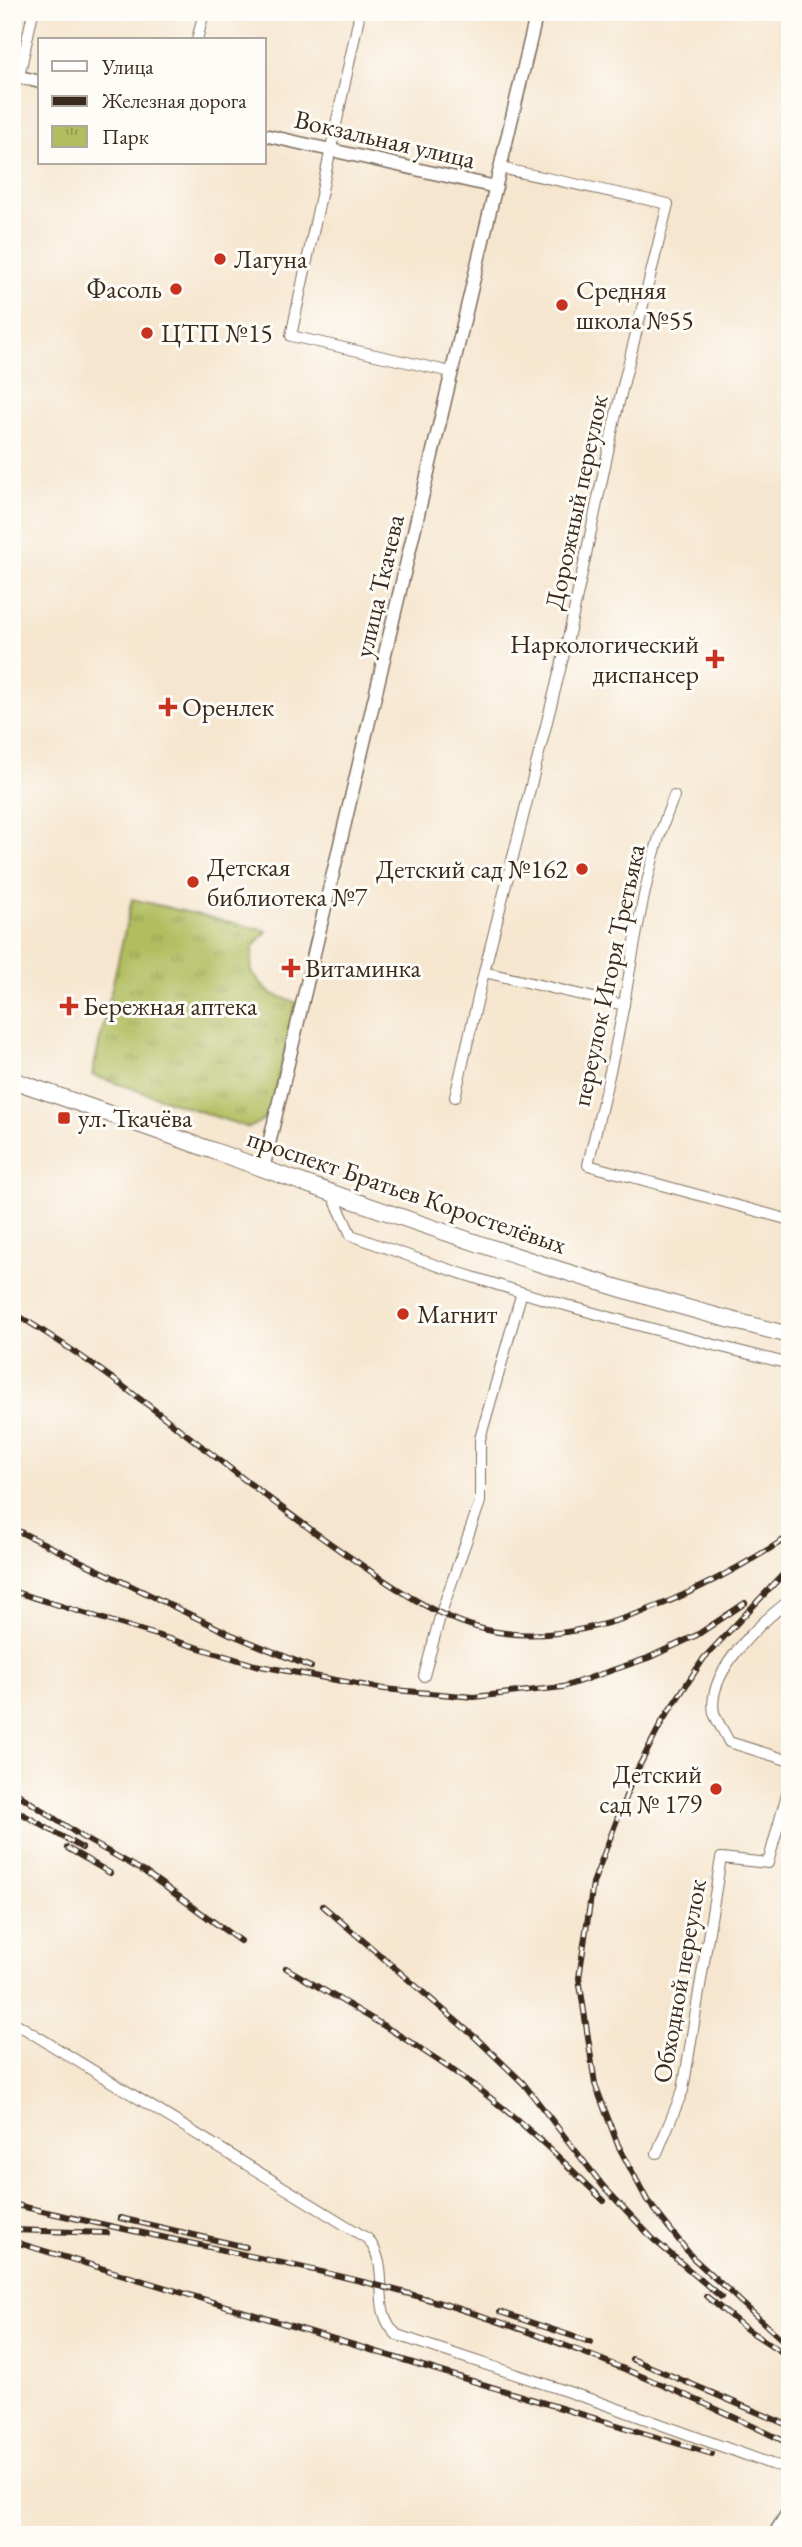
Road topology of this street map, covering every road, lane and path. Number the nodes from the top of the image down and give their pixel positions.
1 (33, 12) edge
2 (204, 12) edge
3 (359, 12) edge
4 (537, 12) edge
5 (198, 38) edge
6 (16, 76) edge
7 (38, 82) edge
8 (266, 135) edge
9 (331, 150) junction
10 (500, 168) junction
11 (496, 187) junction
12 (451, 372) junction
13 (674, 796) dead end
14 (484, 972) junction
15 (624, 1004) junction
16 (12, 1080) edge
17 (455, 1097) dead end
18 (263, 1169) junction
19 (332, 1194) junction
20 (790, 1220) edge
21 (521, 1295) junction
22 (790, 1335) edge
23 (790, 1364) edge
24 (790, 1600) edge
25 (424, 1676) dead end
26 (790, 1761) edge
27 (790, 1783) edge
28 (12, 2021) edge
29 (657, 2154) dead end
30 (790, 2468) edge
31 (790, 2511) edge
32 (778, 2530) edge

1 - 6 street
2 - 5 street
3 - 9 street
4 - 10 street, улица Ткачева
6 - 7 street
8 - 9 street, Вокзальная улица
9 - 11 street, Вокзальная улица
9 - 12 street
10 - 11 street, улица Ткачева
10 - 14 street, Дорожный переулок
11 - 12 street, улица Ткачева
12 - 18 street, улица Ткачева
13 - 15 street, переулок Игоря Третьяка
14 - 15 street
14 - 17 street, Дорожный переулок
15 - 20 street, переулок Игоря Третьяка
16 - 18 main road, проспект Братьев Коростелёвых
18 - 19 main road, проспект Братьев Коростелёвых
19 - 21 street
19 - 22 main road, проспект Братьев Коростелёвых
21 - 23 street
21 - 25 street
24 - 26 street
27 - 29 street, Обходной переулок
28 - 30 street
31 - 32 main road

